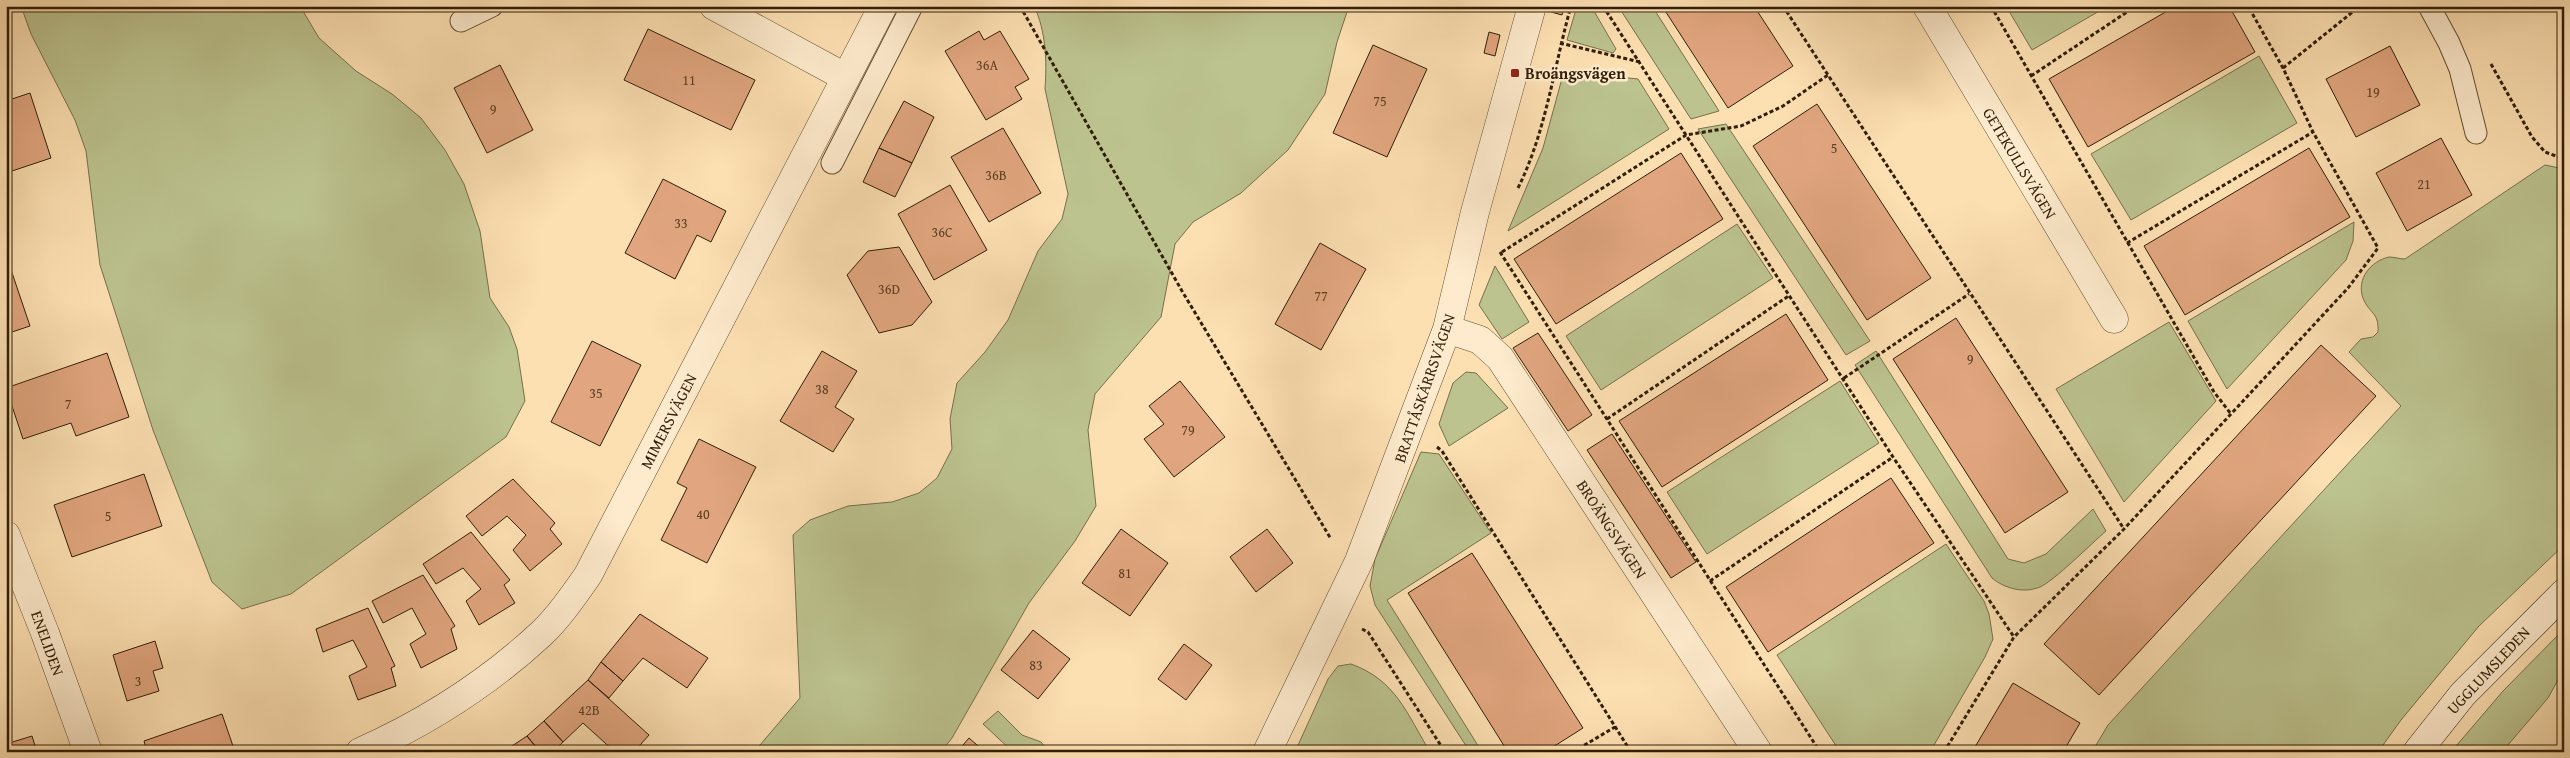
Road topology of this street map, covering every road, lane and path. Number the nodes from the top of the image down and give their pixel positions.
1 (492, 6) edge
2 (714, 6) edge
3 (883, 6) edge
4 (912, 6) edge
5 (1020, 6) edge
6 (1532, 6) edge
7 (1603, 6) edge
8 (1783, 6) edge
9 (1926, 6) edge
10 (1991, 6) edge
11 (2136, 6) edge
12 (2248, 6) edge
13 (2360, 6) edge
14 (2429, 6) edge
15 (461, 21) dead end
16 (1560, 43) dead end
17 (2488, 57) dead end
18 (1640, 62) junction
19 (2283, 68) junction
20 (1828, 75) junction
21 (2031, 76) junction
22 (845, 77) junction
23 (2313, 132) junction
24 (2476, 133) dead end
25 (1686, 135) junction
26 (2564, 159) edge
27 (832, 162) dead end
28 (2127, 243) junction
29 (1497, 251) dead end
30 (1502, 252) junction
31 (1969, 294) junction
32 (1790, 295) junction
33 (2114, 319) dead end
34 (1447, 329) junction
35 (1844, 378) junction
36 (2231, 414) junction
37 (1607, 419) junction
38 (1434, 445) dead end
39 (1893, 457) junction
40 (2124, 529) junction
41 (6, 535) edge
42 (1336, 546) dead end
43 (1710, 581) junction
44 (2564, 593) edge
45 (1334, 617) junction
46 (2014, 637) junction
47 (1615, 726) junction
48 (88, 752) edge
49 (360, 752) edge
50 (1267, 752) edge
51 (1445, 752) edge
52 (1573, 752) edge
53 (1631, 752) edge
54 (1758, 752) edge
55 (1820, 752) edge
56 (1944, 752) edge
57 (2417, 752) edge

1 - 15 lane
2 - 22 street
3 - 22 street, MIMERSVÄGEN
4 - 27 lane
5 - 42 path
6 - 34 street, BRATTÅSKÄRRSVÄGEN
7 - 18 path
8 - 20 path
9 - 33 street, GETEKULLSVÄGEN
10 - 21 path
11 - 21 path
12 - 19 path
13 - 19 path
14 - 24 lane
16 - 18 path
17 - 26 path
18 - 25 path
19 - 23 path
20 - 25 path
20 - 31 path
21 - 28 path
22 - 49 street, MIMERSVÄGEN
23 - 28 path
23 - 36 path
25 - 30 path
25 - 32 path
28 - 36 path
29 - 30 path
30 - 37 path
31 - 35 path
31 - 40 path
32 - 35 path
32 - 37 path
34 - 45 street, BRATTÅSKÄRRSVÄGEN
34 - 54 street, BROÄNGSVÄGEN
35 - 39 path
36 - 40 path
37 - 43 path
38 - 47 path
39 - 43 path
39 - 46 path
40 - 46 path
41 - 48 street, ENELIDEN
43 - 55 path
44 - 57 street, UGGLUMSLEDEN
45 - 50 street, BRATTÅSKÄRRSVÄGEN
45 - 51 path
46 - 56 path
47 - 52 path
47 - 53 path

